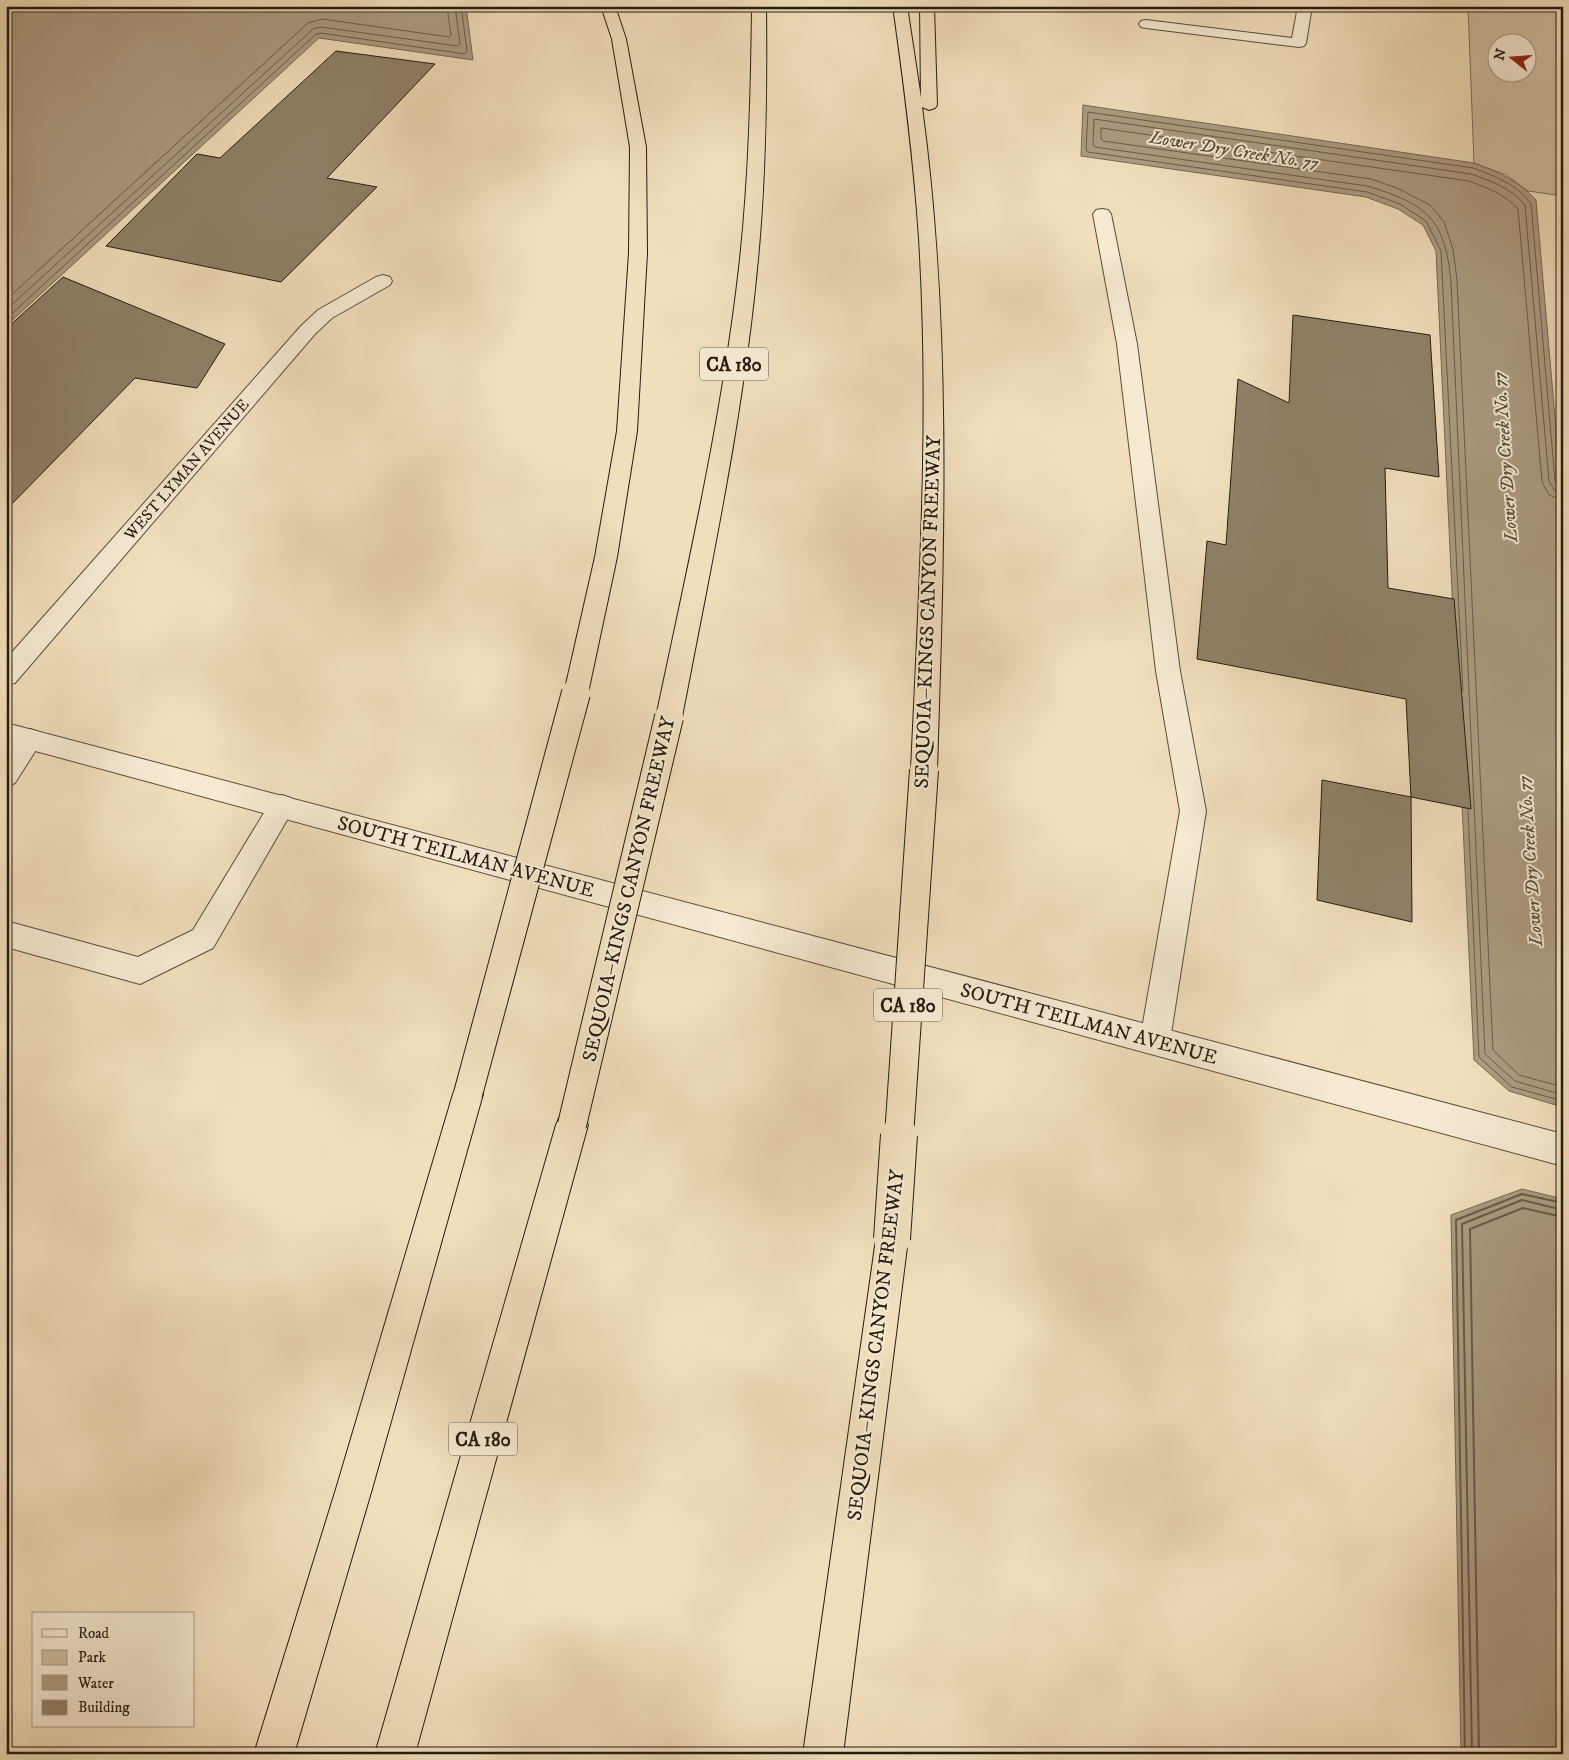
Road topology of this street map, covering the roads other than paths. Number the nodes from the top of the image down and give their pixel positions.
1 (608, 6) edge
2 (759, 6) edge
3 (900, 6) edge
4 (927, 6) edge
5 (1304, 6) edge
6 (1146, 24) dead end
7 (612, 88) dead end
8 (615, 105) dead end
9 (623, 160) dead end
10 (1102, 214) dead end
11 (638, 253) junction
12 (930, 274) junction
13 (383, 281) dead end
14 (6, 676) edge
15 (18, 736) edge
16 (6, 776) edge
17 (282, 806) junction
18 (6, 934) edge
19 (1155, 1040) junction
20 (1563, 1150) edge
21 (274, 1754) edge
22 (395, 1754) edge
23 (823, 1754) edge

1 - 11 highway
2 - 22 highway, SEQUOIA–KINGS CANYON FREEWAY / CA 180, bridge
3 - 12 highway, SEQUOIA–KINGS CANYON FREEWAY / CA 180
4 - 12 highway
5 - 6 street
7 - 8 highway
9 - 11 highway
10 - 19 street
11 - 21 highway, bridge
12 - 23 highway, SEQUOIA–KINGS CANYON FREEWAY / CA 180, bridge
13 - 14 street, WEST LYMAN AVENUE
15 - 16 street
15 - 17 street, SOUTH TEILMAN AVENUE
17 - 18 street
17 - 19 street, SOUTH TEILMAN AVENUE
19 - 20 street, SOUTH TEILMAN AVENUE

